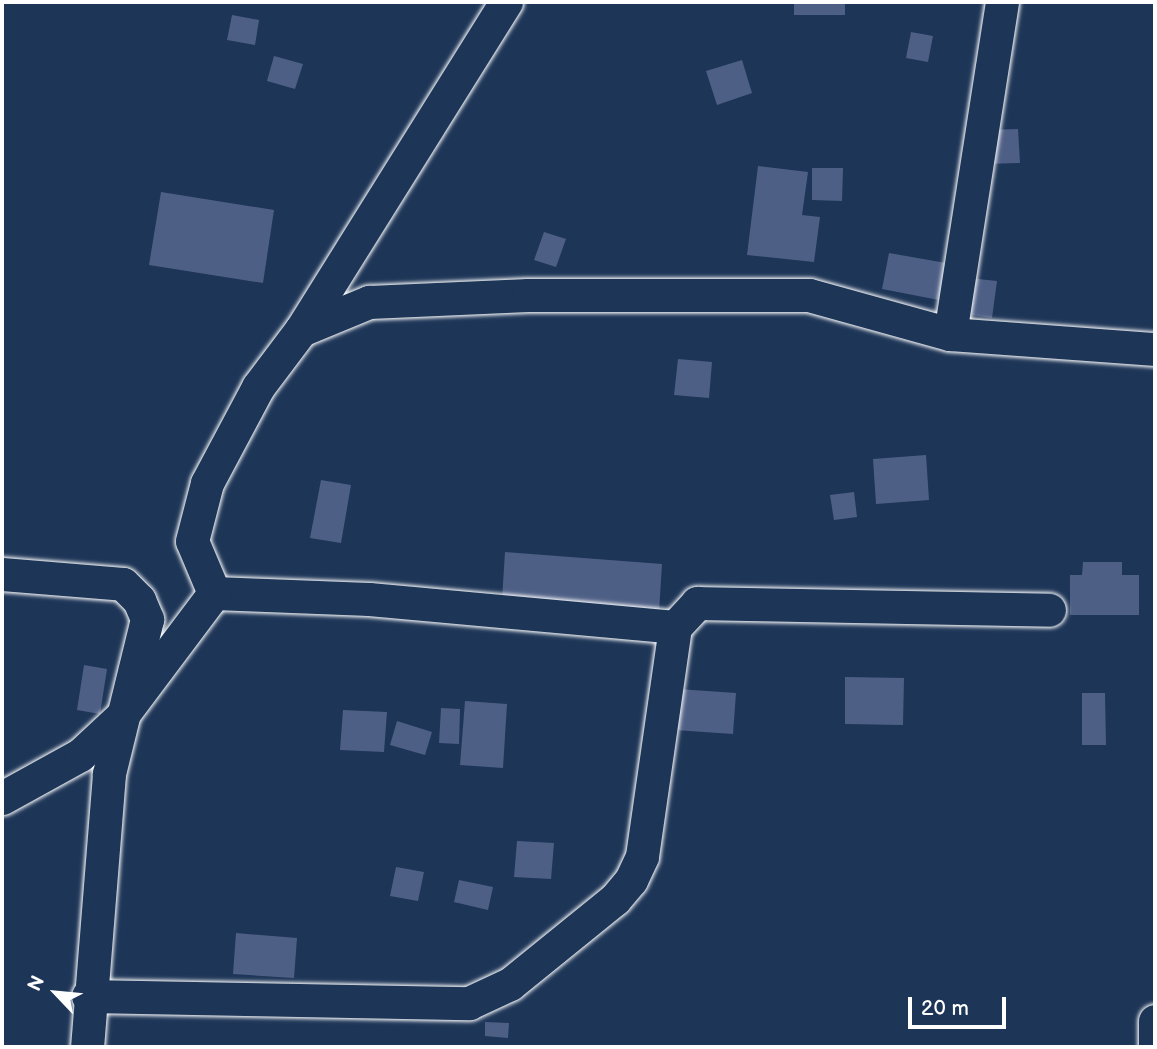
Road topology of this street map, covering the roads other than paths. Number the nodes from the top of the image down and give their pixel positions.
1 (506, 2) edge
2 (1002, 2) edge
3 (301, 330) junction
4 (950, 334) junction
5 (1155, 349) edge
6 (2, 574) edge
7 (214, 593) junction
8 (1049, 610) dead end
9 (675, 627) junction
10 (121, 717) junction
11 (2, 797) edge
12 (88, 996) junction
13 (1155, 1021) edge
14 (87, 1047) edge
15 (1155, 1047) edge

1 - 3 street
2 - 4 street
3 - 4 street
3 - 7 street
4 - 5 street
6 - 10 street
7 - 9 street
7 - 10 street
8 - 9 street
9 - 12 street
10 - 11 street
10 - 12 street
12 - 14 street
13 - 15 street

